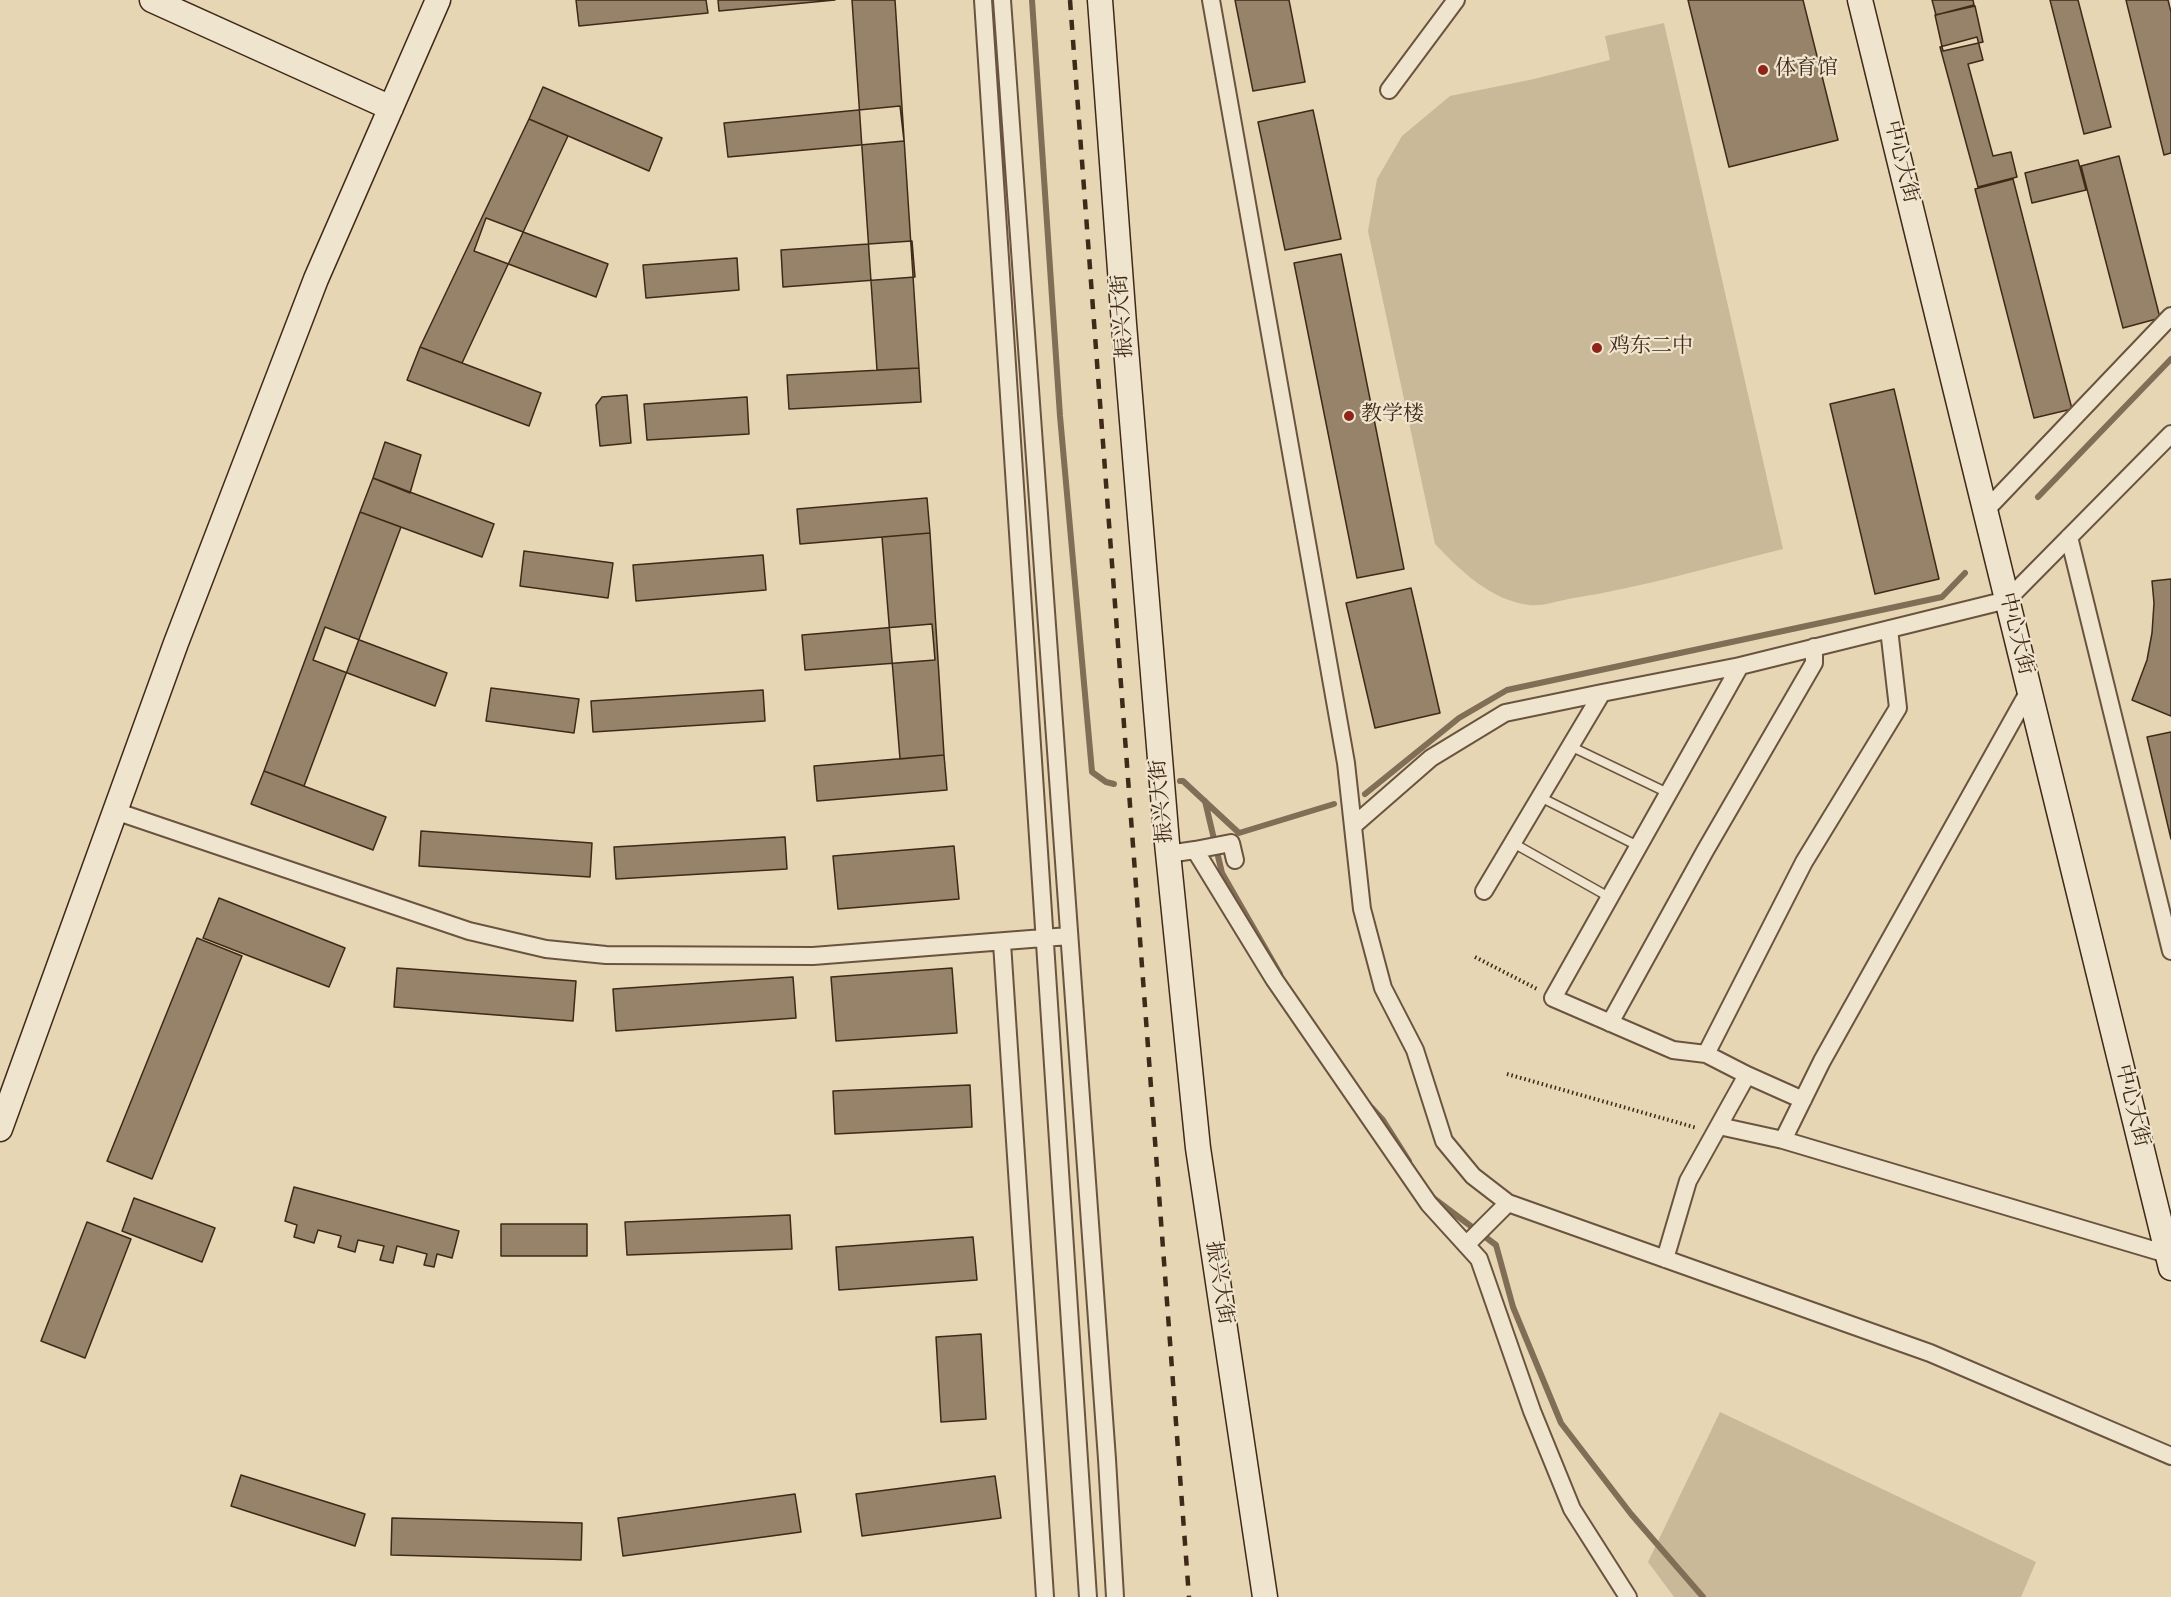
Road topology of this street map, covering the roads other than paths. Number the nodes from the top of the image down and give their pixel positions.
1 (152, 0) edge
2 (438, 0) edge
3 (983, 0) edge
4 (1002, 0) edge
5 (1100, 0) edge
6 (1211, 0) edge
7 (1456, 0) edge
8 (1860, 0) edge
9 (1389, 90) dead end
10 (391, 108) junction
11 (2171, 316) edge
12 (2171, 434) edge
13 (1985, 511) junction
14 (2068, 537) junction
15 (2007, 600) junction
16 (1889, 629) junction
17 (1814, 647) junction
18 (1740, 666) junction
19 (2029, 691) junction
20 (1602, 693) junction
21 (1570, 746) junction
22 (1668, 793) junction
23 (1540, 797) junction
24 (115, 811) junction
25 (1353, 826) junction
26 (1513, 843) junction
27 (1638, 846) junction
28 (1195, 850) junction
29 (1168, 854) junction
30 (1235, 861) dead end
31 (1484, 891) dead end
32 (1610, 897) junction
33 (1069, 936) junction
34 (1002, 943) junction
35 (2170, 946) edge
36 (1610, 1023) junction
37 (1706, 1054) junction
38 (1747, 1075) junction
39 (1803, 1100) junction
40 (0, 1129) edge
41 (1717, 1129) junction
42 (1783, 1140) junction
43 (1508, 1203) junction
44 (1466, 1245) junction
45 (1665, 1259) junction
46 (2169, 1261) edge
47 (2171, 1456) edge
48 (1045, 1597) edge
49 (1088, 1597) edge
50 (1115, 1597) edge
51 (1265, 1597) edge
52 (1628, 1597) edge

1 - 10 street
2 - 10 street
3 - 49 street
4 - 33 street
5 - 29 street, 振兴大街
6 - 25 street
7 - 9 street
8 - 13 street, 中心大街
10 - 24 street
11 - 13 street
12 - 14 street
13 - 15 street, 中心大街
14 - 15 street
14 - 35 street
15 - 16 street
15 - 19 street, 中心大街
16 - 17 street
16 - 37 street
17 - 18 street
17 - 36 street
18 - 20 street
18 - 22 street
19 - 39 street
19 - 46 street, 中心大街
20 - 21 street
20 - 25 street
21 - 22 lane
21 - 23 street
22 - 27 street
23 - 26 street
23 - 27 lane
24 - 34 street
24 - 40 street
25 - 43 street
26 - 31 street
26 - 32 lane
27 - 32 street
28 - 29 street
28 - 30 street
28 - 44 street
29 - 51 street, 振兴大街
32 - 36 street
33 - 34 street
33 - 50 street
34 - 48 street
36 - 37 street
37 - 38 street
38 - 39 street
38 - 41 street
39 - 42 street
41 - 42 street
41 - 45 street
42 - 46 street
43 - 44 street
43 - 45 street
44 - 52 street
45 - 47 street

